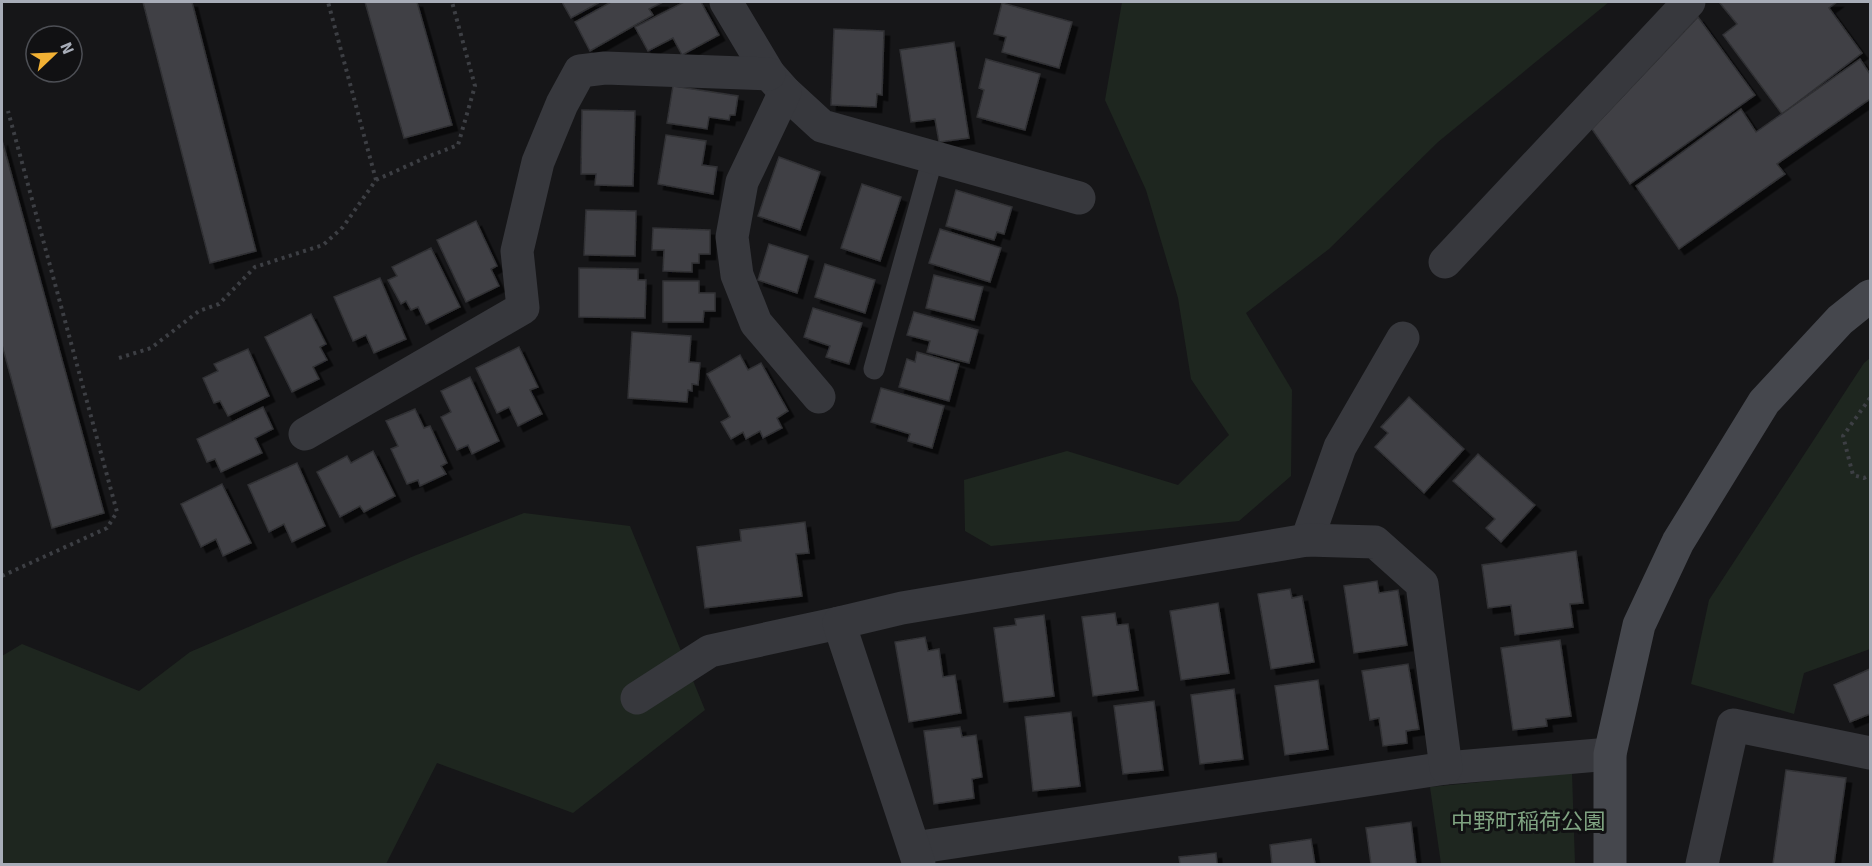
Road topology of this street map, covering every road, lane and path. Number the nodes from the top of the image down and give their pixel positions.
1 (328, 2) edge
2 (452, 2) edge
3 (726, 2) edge
4 (1689, 2) edge
5 (777, 83) junction
6 (8, 111) dead end
7 (933, 157) junction
8 (376, 180) junction
9 (1079, 198) dead end
10 (1445, 262) dead end
11 (1870, 296) edge
12 (1402, 338) dead end
13 (119, 358) dead end
14 (874, 369) dead end
15 (819, 397) dead end
16 (1870, 398) edge
17 (305, 434) dead end
18 (1870, 475) edge
19 (1307, 540) junction
20 (2, 576) edge
21 (839, 623) junction
22 (637, 698) dead end
23 (1870, 753) edge
24 (1610, 754) junction
25 (1446, 768) junction
26 (916, 856) edge
27 (1610, 864) edge
28 (1702, 864) edge

1 - 8 path
2 - 8 path
3 - 5 street
4 - 10 street
5 - 7 street
5 - 15 street
5 - 17 street
6 - 20 path
7 - 9 street
7 - 14 lane
8 - 13 path
11 - 24 street
12 - 19 street
16 - 18 path
19 - 21 street
19 - 25 street
21 - 22 street
21 - 26 street
23 - 28 street
24 - 25 street
24 - 27 street
25 - 26 street

